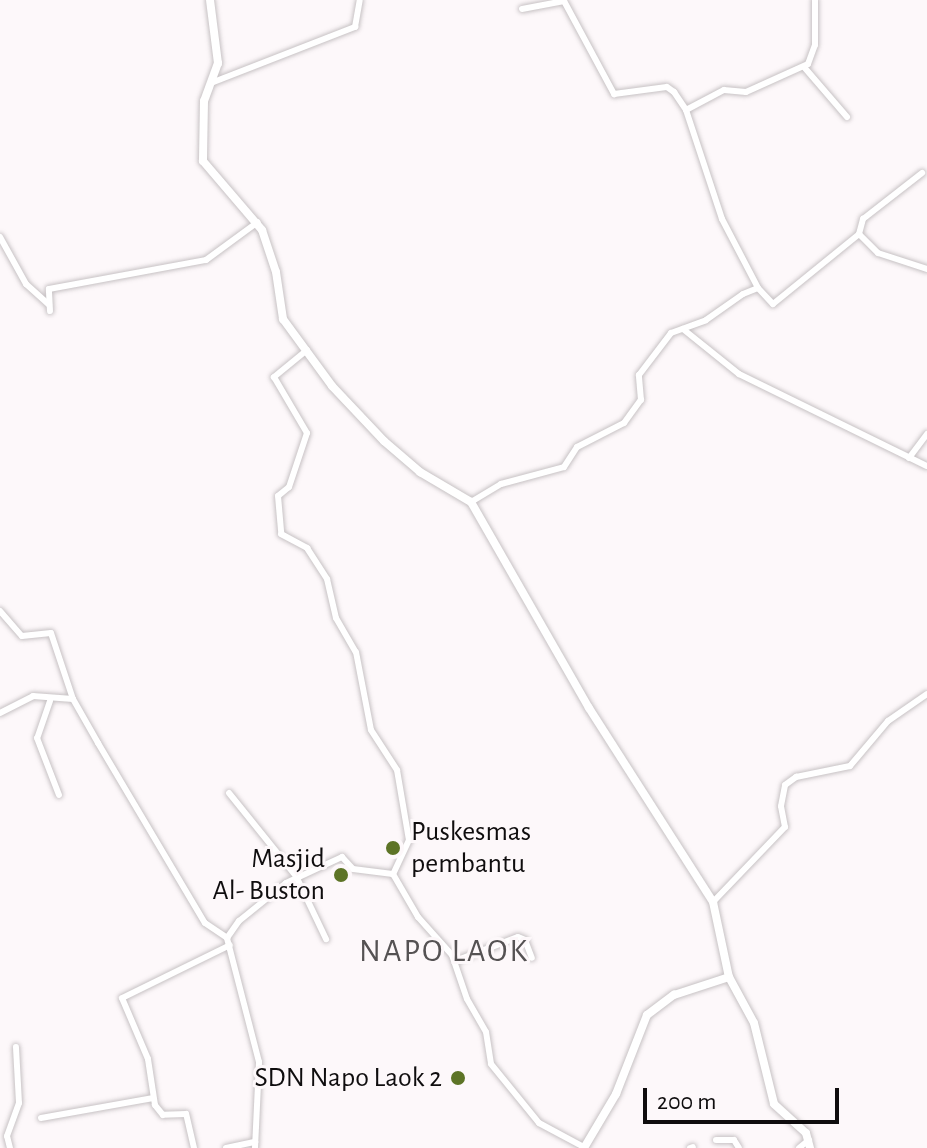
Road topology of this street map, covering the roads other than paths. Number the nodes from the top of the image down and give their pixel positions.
1 (210, 0) edge
2 (360, 0) edge
3 (815, 0) edge
4 (522, 9) dead end
5 (804, 67) junction
6 (211, 83) junction
7 (686, 110) junction
8 (847, 117) dead end
9 (922, 173) dead end
10 (258, 222) junction
11 (859, 234) junction
12 (0, 237) edge
13 (927, 269) edge
14 (758, 288) junction
15 (683, 329) junction
16 (307, 350) junction
17 (927, 434) edge
18 (909, 458) junction
19 (927, 466) edge
20 (471, 502) junction
21 (0, 611) edge
22 (927, 694) edge
23 (73, 699) junction
24 (50, 701) junction
25 (0, 713) edge
26 (229, 793) dead end
27 (59, 795) dead end
28 (393, 874) junction
29 (296, 876) junction
30 (713, 902) junction
31 (326, 939) dead end
32 (229, 942) junction
33 (532, 958) dead end
34 (455, 961) junction
35 (729, 977) junction
36 (16, 1047) dead end
37 (153, 1098) junction
38 (41, 1118) dead end
39 (716, 1140) dead end
40 (809, 1144) edge
41 (255, 1145) edge
42 (584, 1147) edge
43 (10, 1148) edge
44 (194, 1148) edge
45 (226, 1148) edge
46 (739, 1148) edge
47 (799, 1148) edge

1 - 6 street
2 - 6 street
3 - 5 street
4 - 7 street
5 - 7 street
5 - 8 street
6 - 10 street
7 - 14 street
9 - 11 street
10 - 12 street
10 - 16 street
11 - 13 street
11 - 14 street
14 - 15 street
15 - 18 street
15 - 20 street
16 - 20 street
16 - 28 street
17 - 18 street
18 - 19 street
20 - 30 street
21 - 23 street
22 - 30 street
23 - 24 street
23 - 32 street
24 - 25 street
24 - 27 street
26 - 29 street
28 - 29 street
28 - 34 street
29 - 31 street
29 - 32 street
30 - 35 street
32 - 37 street
32 - 41 street
33 - 34 street
34 - 42 street
35 - 40 street
35 - 42 street
36 - 43 street
37 - 38 street
37 - 44 street
39 - 46 street
40 - 47 street
41 - 45 street

